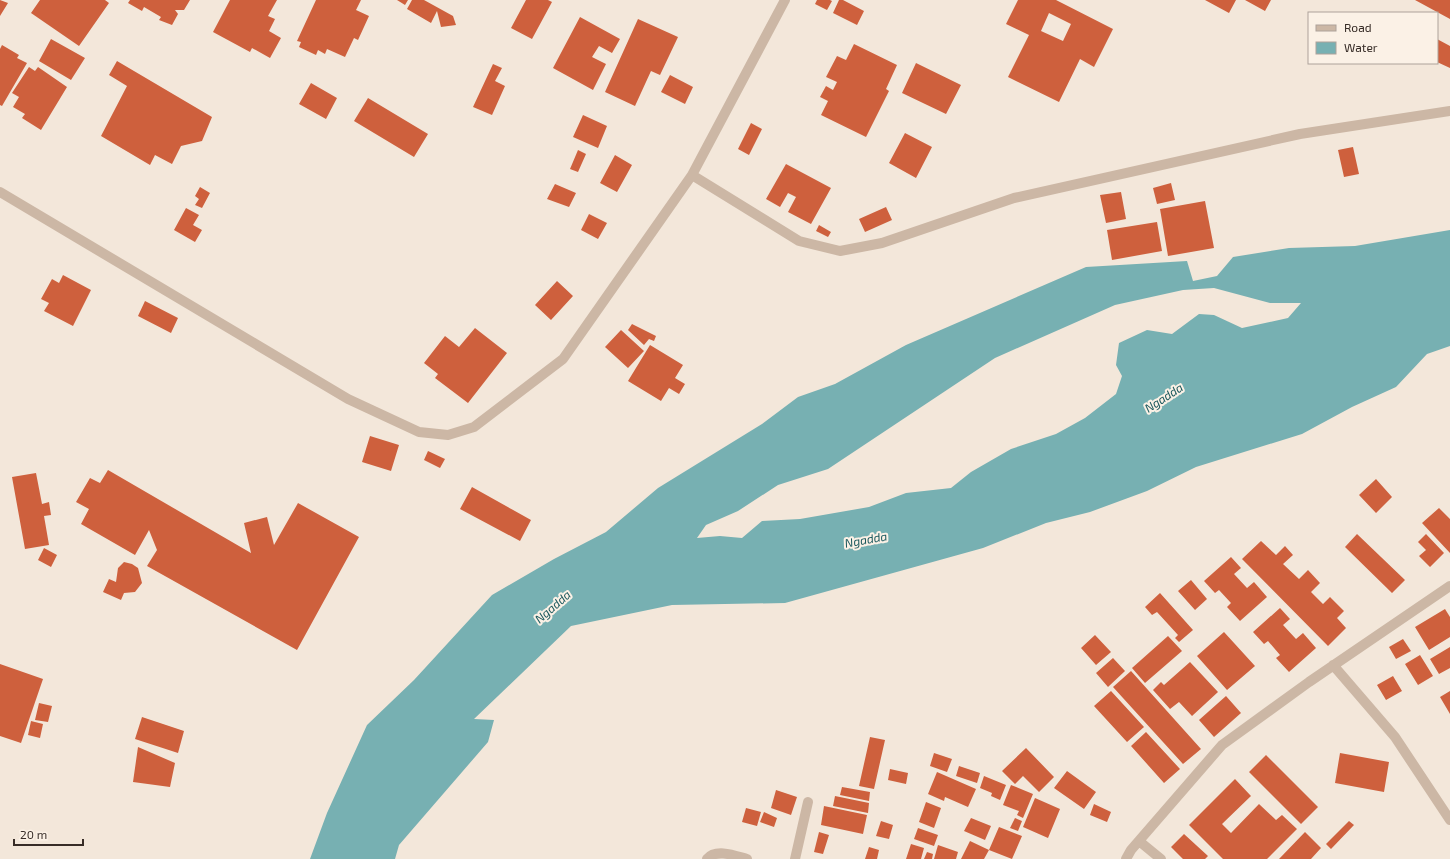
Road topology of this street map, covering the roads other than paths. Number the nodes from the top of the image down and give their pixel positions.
1 (785, 0) edge
2 (1450, 111) edge
3 (692, 175) junction
4 (0, 192) edge
5 (1450, 586) edge
6 (1333, 666) junction
7 (808, 802) dead end
8 (1450, 820) edge
9 (1139, 841) junction
10 (707, 859) edge
11 (747, 859) edge
12 (795, 859) edge
13 (1126, 859) edge
14 (1161, 859) edge

1 - 3 street
2 - 3 street
3 - 4 street
5 - 6 street
6 - 8 street
6 - 9 street
7 - 12 street
9 - 13 street
9 - 14 street
10 - 11 street

